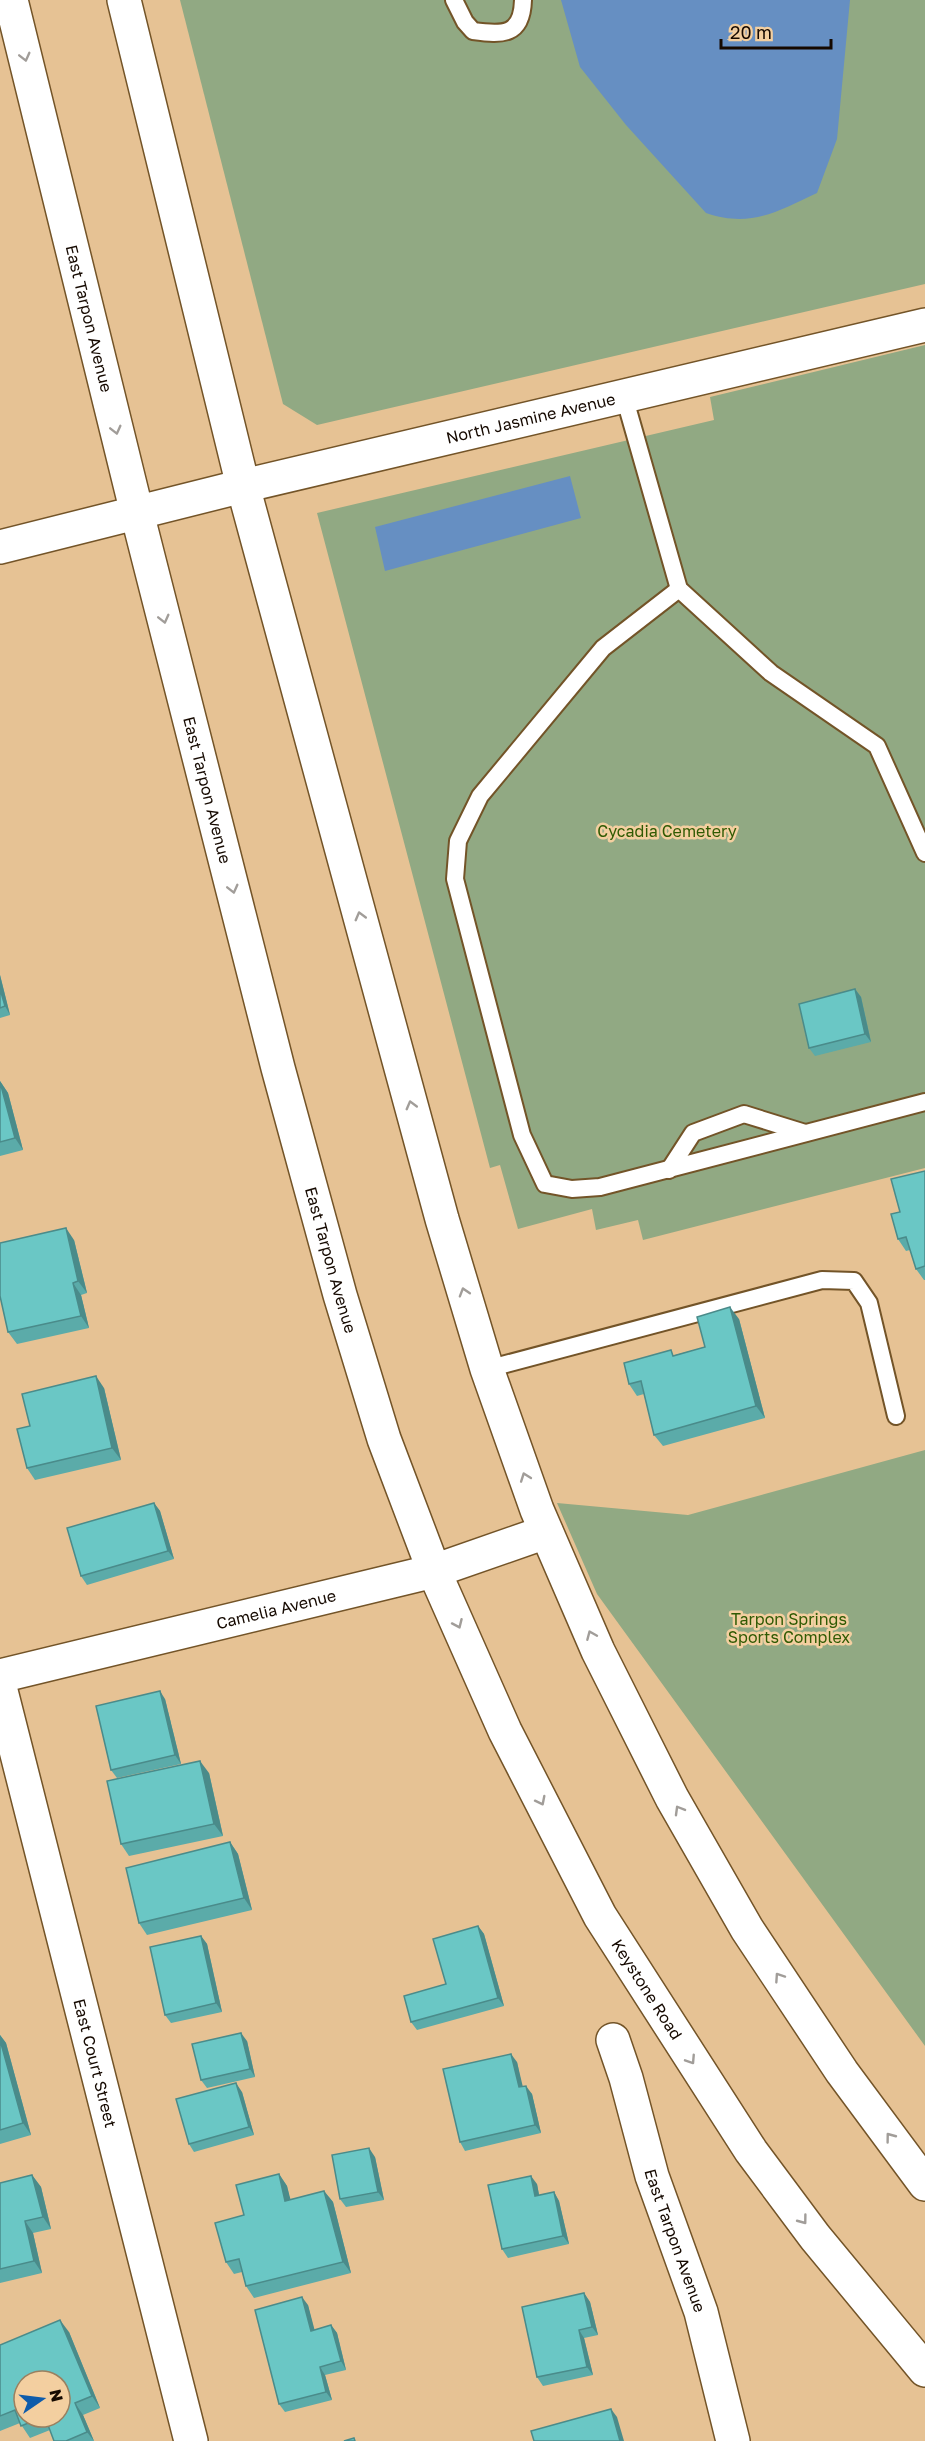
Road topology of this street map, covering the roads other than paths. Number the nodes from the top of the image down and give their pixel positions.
1 (11, 0) edge
2 (124, 0) edge
3 (454, 0) edge
4 (523, 0) edge
5 (925, 325) edge
6 (624, 396) junction
7 (243, 486) junction
8 (137, 513) junction
9 (0, 547) edge
10 (679, 589) junction
11 (925, 853) edge
12 (925, 1102) edge
13 (806, 1133) junction
14 (669, 1170) junction
15 (487, 1369) junction
16 (896, 1416) dead end
17 (546, 1532) junction
18 (434, 1571) junction
19 (0, 1676) edge
20 (0, 1687) edge
21 (613, 2040) dead end
22 (925, 2184) edge
23 (925, 2370) edge
24 (191, 2441) edge
25 (733, 2441) edge

1 -> 8 main road, East Tarpon Avenue
2 - 7 main road
3 - 4 lane
5 - 6 main road, North Jasmine Avenue
6 - 7 main road, North Jasmine Avenue
6 - 10 lane
7 - 8 main road, North Jasmine Avenue
15 -> 7 main road
8 - 9 main road, North Jasmine Avenue
8 -> 18 main road, East Tarpon Avenue
10 - 11 lane
10 - 14 lane
12 - 13 lane
13 - 14 lane
13 - 14 lane
15 - 16 lane
17 -> 15 main road
17 - 18 main road, Camelia Avenue
22 -> 17 main road
18 - 19 main road, Camelia Avenue
18 -> 23 main road, Keystone Road
20 - 24 main road, East Court Street
21 - 25 main road, East Tarpon Avenue

